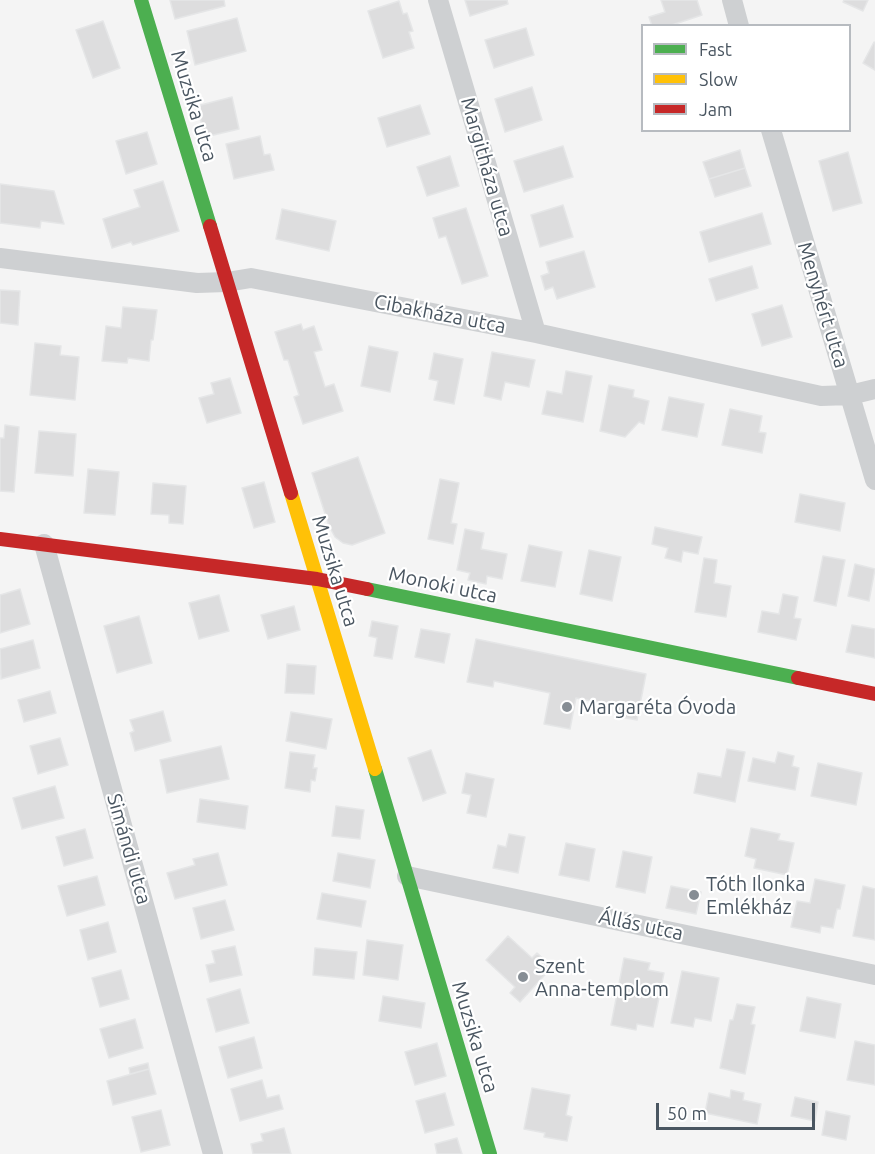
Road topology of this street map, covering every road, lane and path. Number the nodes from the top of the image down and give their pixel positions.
1 (141, 0) edge
2 (438, 0) edge
3 (732, 0) edge
4 (738, 24) edge
5 (772, 132) edge
6 (0, 258) edge
7 (227, 282) junction
8 (536, 333) junction
9 (875, 389) edge
10 (850, 395) junction
11 (875, 480) edge
12 (0, 539) edge
13 (44, 544) junction
14 (317, 579) junction
15 (875, 694) edge
16 (407, 876) junction
17 (875, 975) edge
18 (213, 1154) edge
19 (490, 1154) edge

1 - 7 street, Muzsika utca
2 - 8 street, Margitháza utca
3 - 4 street
5 - 10 street, Menyhért utca
6 - 7 street, Cibakháza utca
7 - 8 street, Cibakháza utca
7 - 14 street, Muzsika utca
8 - 10 street, Cibakháza utca
9 - 10 street, Cibakháza utca
10 - 11 street, Menyhért utca
12 - 13 street, Monoki utca
13 - 14 street, Monoki utca
13 - 18 street, Simándi utca
14 - 15 street, Monoki utca
14 - 16 street, Muzsika utca
16 - 17 street, Állás utca
16 - 19 street, Muzsika utca

